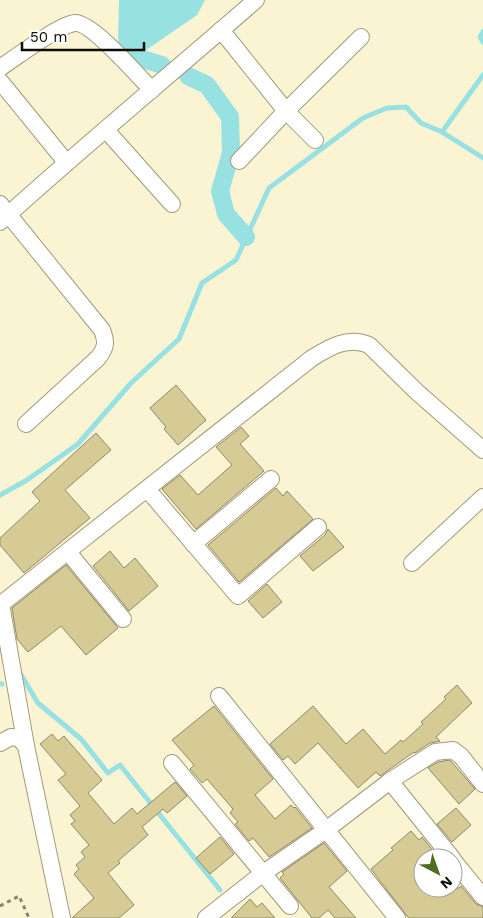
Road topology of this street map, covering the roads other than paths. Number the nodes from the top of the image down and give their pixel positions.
1 (256, 0) edge
2 (221, 30) junction
3 (361, 37) dead end
4 (0, 68) edge
5 (0, 82) edge
6 (152, 90) junction
7 (286, 111) junction
8 (106, 130) junction
9 (315, 140) dead end
10 (239, 161) dead end
11 (66, 162) junction
12 (172, 204) dead end
13 (3, 213) edge
14 (26, 424) dead end
15 (483, 450) edge
16 (272, 479) dead end
17 (147, 489) junction
18 (483, 497) edge
19 (318, 527) dead end
20 (193, 544) junction
21 (68, 552) junction
22 (412, 563) dead end
23 (0, 605) edge
24 (122, 619) dead end
25 (219, 696) dead end
26 (0, 743) edge
27 (26, 746) junction
28 (172, 763) dead end
29 (390, 781) junction
30 (483, 784) edge
31 (326, 830) junction
32 (443, 848) edge
33 (463, 872) edge
34 (262, 874) junction
35 (483, 897) edge
36 (290, 906) dead end
37 (62, 918) edge
38 (206, 918) edge
39 (397, 918) edge

1 - 2 street
2 - 6 street
2 - 7 street
3 - 7 street
4 - 6 street
5 - 11 street
6 - 8 street
7 - 9 street
7 - 10 street
8 - 11 street
8 - 12 street
11 - 13 street
13 - 14 street
15 - 17 street
16 - 20 street
17 - 20 street
17 - 21 street
18 - 22 street
19 - 20 street
21 - 23 street
21 - 24 street
23 - 27 street
25 - 31 street
26 - 27 street
27 - 37 street
28 - 34 street
29 - 30 street
29 - 31 street
29 - 32 street
31 - 34 street
31 - 39 street
33 - 35 street
34 - 36 street
34 - 38 street

